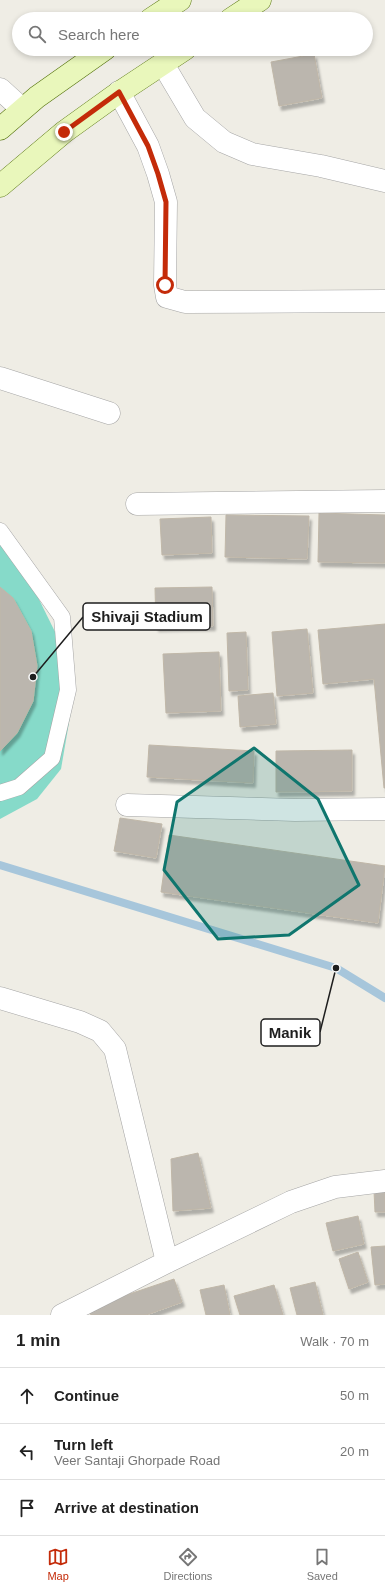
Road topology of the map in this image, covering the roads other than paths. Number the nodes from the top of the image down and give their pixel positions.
1 (180, 0) edge
2 (260, 0) edge
3 (162, 12) edge
4 (242, 12) edge
5 (95, 56) edge
6 (175, 56) edge
7 (163, 64) junction
8 (0, 89) edge
9 (119, 92) junction
10 (22, 109) junction
11 (0, 129) edge
12 (385, 181) edge
13 (0, 186) edge
14 (385, 301) edge
15 (0, 378) edge
16 (109, 413) dead end
17 (385, 501) edge
18 (137, 504) dead end
19 (0, 531) edge
20 (0, 793) edge
21 (127, 806) dead end
22 (385, 809) edge
23 (0, 998) edge
24 (385, 1181) edge
25 (167, 1262) junction
26 (62, 1315) edge

1 - 3 main road
2 - 4 main road
5 - 10 main road
6 - 7 main road
7 - 9 main road
7 - 12 street
8 - 10 street
9 - 13 main road
9 - 14 street
10 - 11 main road
15 - 16 street
17 - 18 street
19 - 20 lane
21 - 22 street
23 - 25 street
24 - 25 street
25 - 26 street

